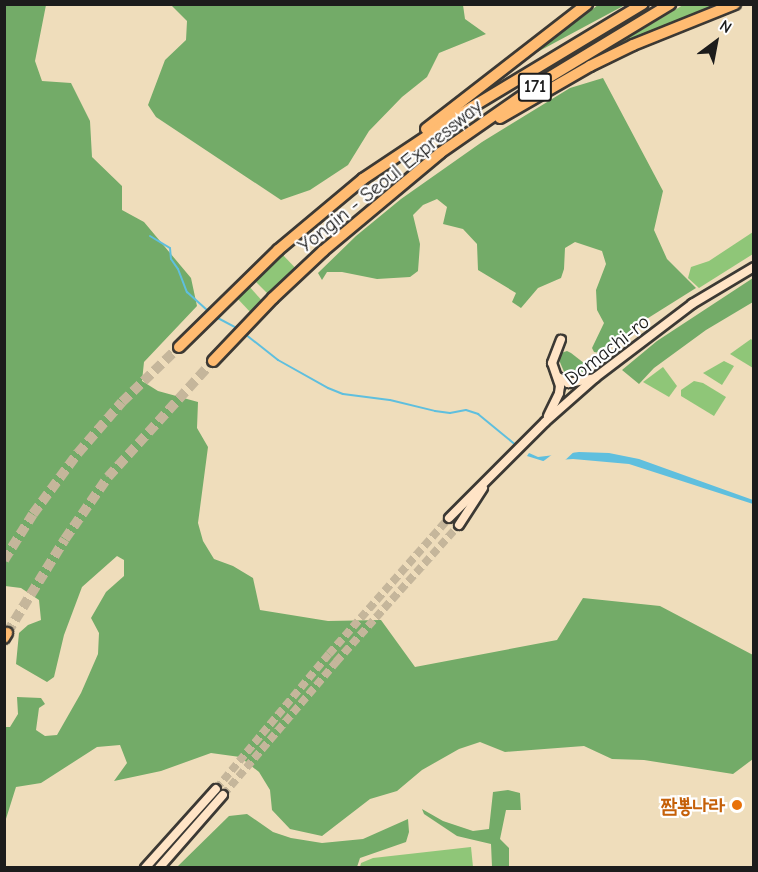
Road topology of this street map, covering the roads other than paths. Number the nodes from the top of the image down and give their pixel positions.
1 (587, 4) edge
2 (643, 4) edge
3 (670, 4) edge
4 (735, 4) edge
5 (398, 154) junction
6 (408, 180) junction
7 (753, 267) edge
8 (561, 340) dead end
9 (179, 346) tunnel mouth
10 (213, 361) tunnel mouth
11 (557, 377) junction
12 (596, 377) junction
13 (544, 422) junction
14 (492, 474) junction
15 (449, 518) tunnel mouth
16 (459, 525) tunnel mouth
17 (216, 789) tunnel mouth
18 (223, 795) tunnel mouth
19 (145, 867) edge
20 (159, 867) edge

1 - 5 highway
2 - 5 highway, Yongin - Seoul Expressway / 171
3 - 6 highway, Yongin - Seoul Expressway / 171
4 - 6 highway
5 - 9 highway, Yongin - Seoul Expressway / 171
6 - 10 highway, Yongin - Seoul Expressway / 171
7 - 12 main road, Domachi-ro
8 - 11 main road
11 - 12 main road
11 - 13 main road
12 - 13 main road, Domachi-ro
13 - 14 main road, Domachi-ro
14 - 15 main road
14 - 16 main road
17 - 19 main road
18 - 20 main road

